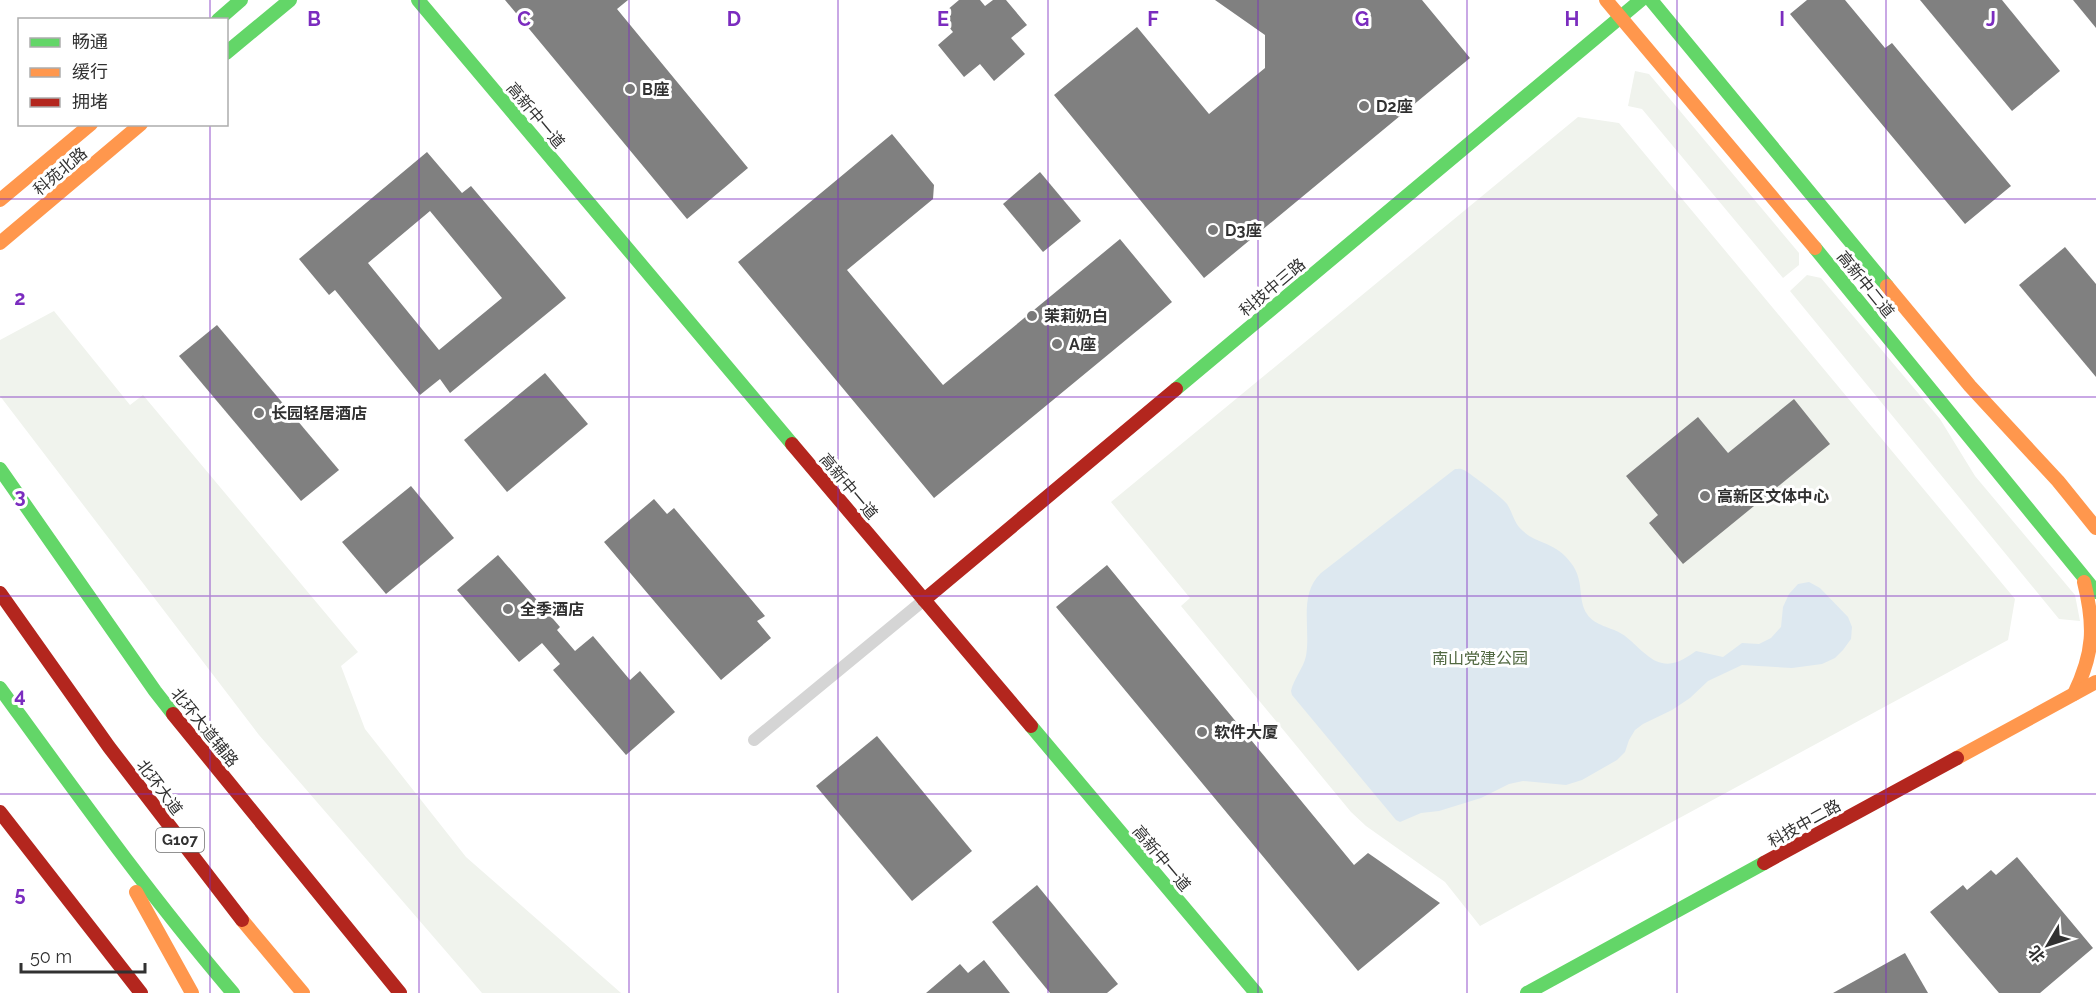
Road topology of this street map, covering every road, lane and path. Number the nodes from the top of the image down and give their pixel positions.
1 (241, 0) edge
2 (290, 0) edge
3 (418, 0) edge
4 (1606, 0) edge
5 (1641, 0) edge
6 (1651, 0) edge
7 (1621, 16) junction
8 (220, 18) edge
9 (228, 51) edge
10 (89, 126) edge
11 (139, 126) edge
12 (0, 200) edge
13 (0, 243) edge
14 (0, 469) edge
15 (2096, 528) edge
16 (2081, 574) junction
17 (2096, 592) edge
18 (0, 593) edge
19 (924, 600) junction
20 (2096, 682) edge
21 (0, 688) edge
22 (2096, 693) edge
23 (2073, 694) junction
24 (754, 740) dead end
25 (0, 812) edge
26 (94, 817) junction
27 (141, 993) edge
28 (192, 993) edge
29 (233, 993) edge
30 (303, 993) edge
31 (400, 993) edge
32 (1256, 993) edge
33 (1527, 993) edge

1 - 8 main road
2 - 9 main road
3 - 19 main road, 高新中一道
4 - 7 main road, 高新中二道
5 - 7 main road, 科技中三路
6 - 15 main road, 高新中二道
7 - 16 main road, 高新中二道
7 - 19 main road, 科技中三路
10 - 12 main road, 科苑北路
11 - 13 main road, 科苑北路
14 - 31 main road, 北环大道辅路
16 - 17 main road, 高新中二道
16 - 23 main road
18 - 30 main road, 北环大道 / G107
19 - 24 street
19 - 32 main road, 高新中一道
20 - 23 main road, 科技中二路
21 - 26 main road
22 - 23 main road
23 - 33 main road, 科技中二路
25 - 27 main road
26 - 28 main road
26 - 29 main road

